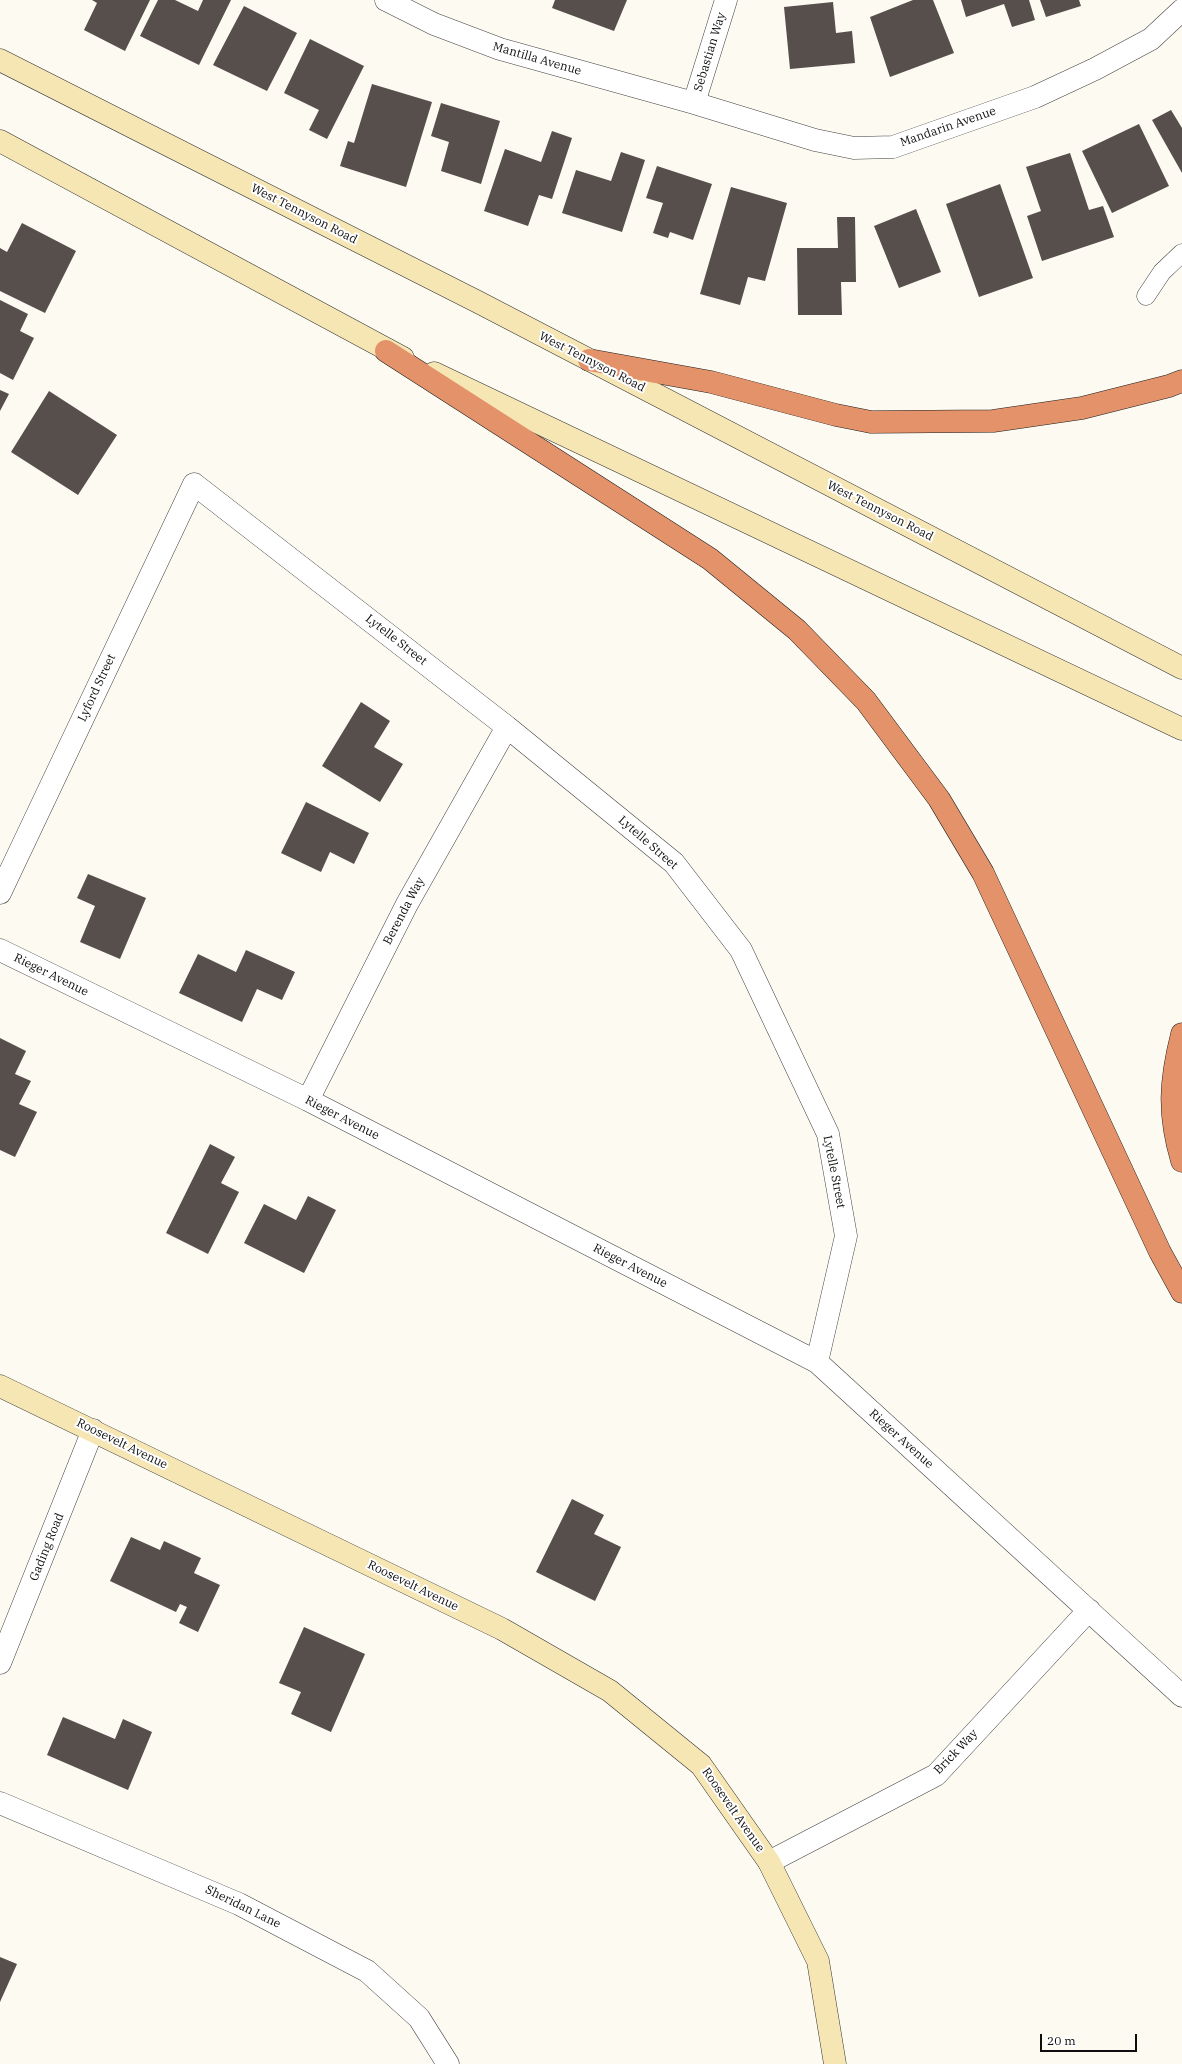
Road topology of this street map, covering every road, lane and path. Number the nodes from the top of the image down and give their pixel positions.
1 (386, 0) edge
2 (726, 0) edge
3 (1182, 10) edge
4 (0, 60) edge
5 (694, 103) junction
6 (0, 141) edge
7 (1182, 253) edge
8 (1146, 296) dead end
9 (386, 350) junction
10 (589, 360) junction
11 (1182, 381) edge
12 (194, 484) joint
13 (1182, 668) edge
14 (507, 727) junction
15 (1182, 730) edge
16 (0, 892) edge
17 (0, 950) edge
18 (1182, 1034) edge
19 (308, 1100) junction
20 (1182, 1161) edge
21 (1182, 1292) edge
22 (818, 1362) junction
23 (0, 1386) edge
24 (93, 1430) junction
25 (1090, 1610) junction
26 (0, 1663) edge
27 (1182, 1696) edge
28 (0, 1803) edge
29 (769, 1862) junction
30 (448, 2064) edge
31 (835, 2064) edge

1 - 5 street, Mantilla Avenue
2 - 5 street, Sebastian Way
3 - 5 street, Mandarin Avenue
4 - 10 main road, West Tennyson Road
6 - 9 main road
7 - 8 lane
9 - 15 main road
9 - 21 highway
10 - 11 highway
10 - 13 main road, West Tennyson Road
12 - 14 street, Lytelle Street
12 - 16 street, Lyford Street
14 - 19 street, Berenda Way
14 - 22 street, Lytelle Street
17 - 19 street, Rieger Avenue
18 - 20 highway
19 - 22 street, Rieger Avenue
22 - 25 street, Rieger Avenue
23 - 24 main road, Roosevelt Avenue
24 - 26 street, Gading Road
24 - 29 main road, Roosevelt Avenue
25 - 27 street, Rieger Avenue
25 - 29 street, Brick Way
28 - 30 street, Sheridan Lane
29 - 31 main road, Roosevelt Avenue

